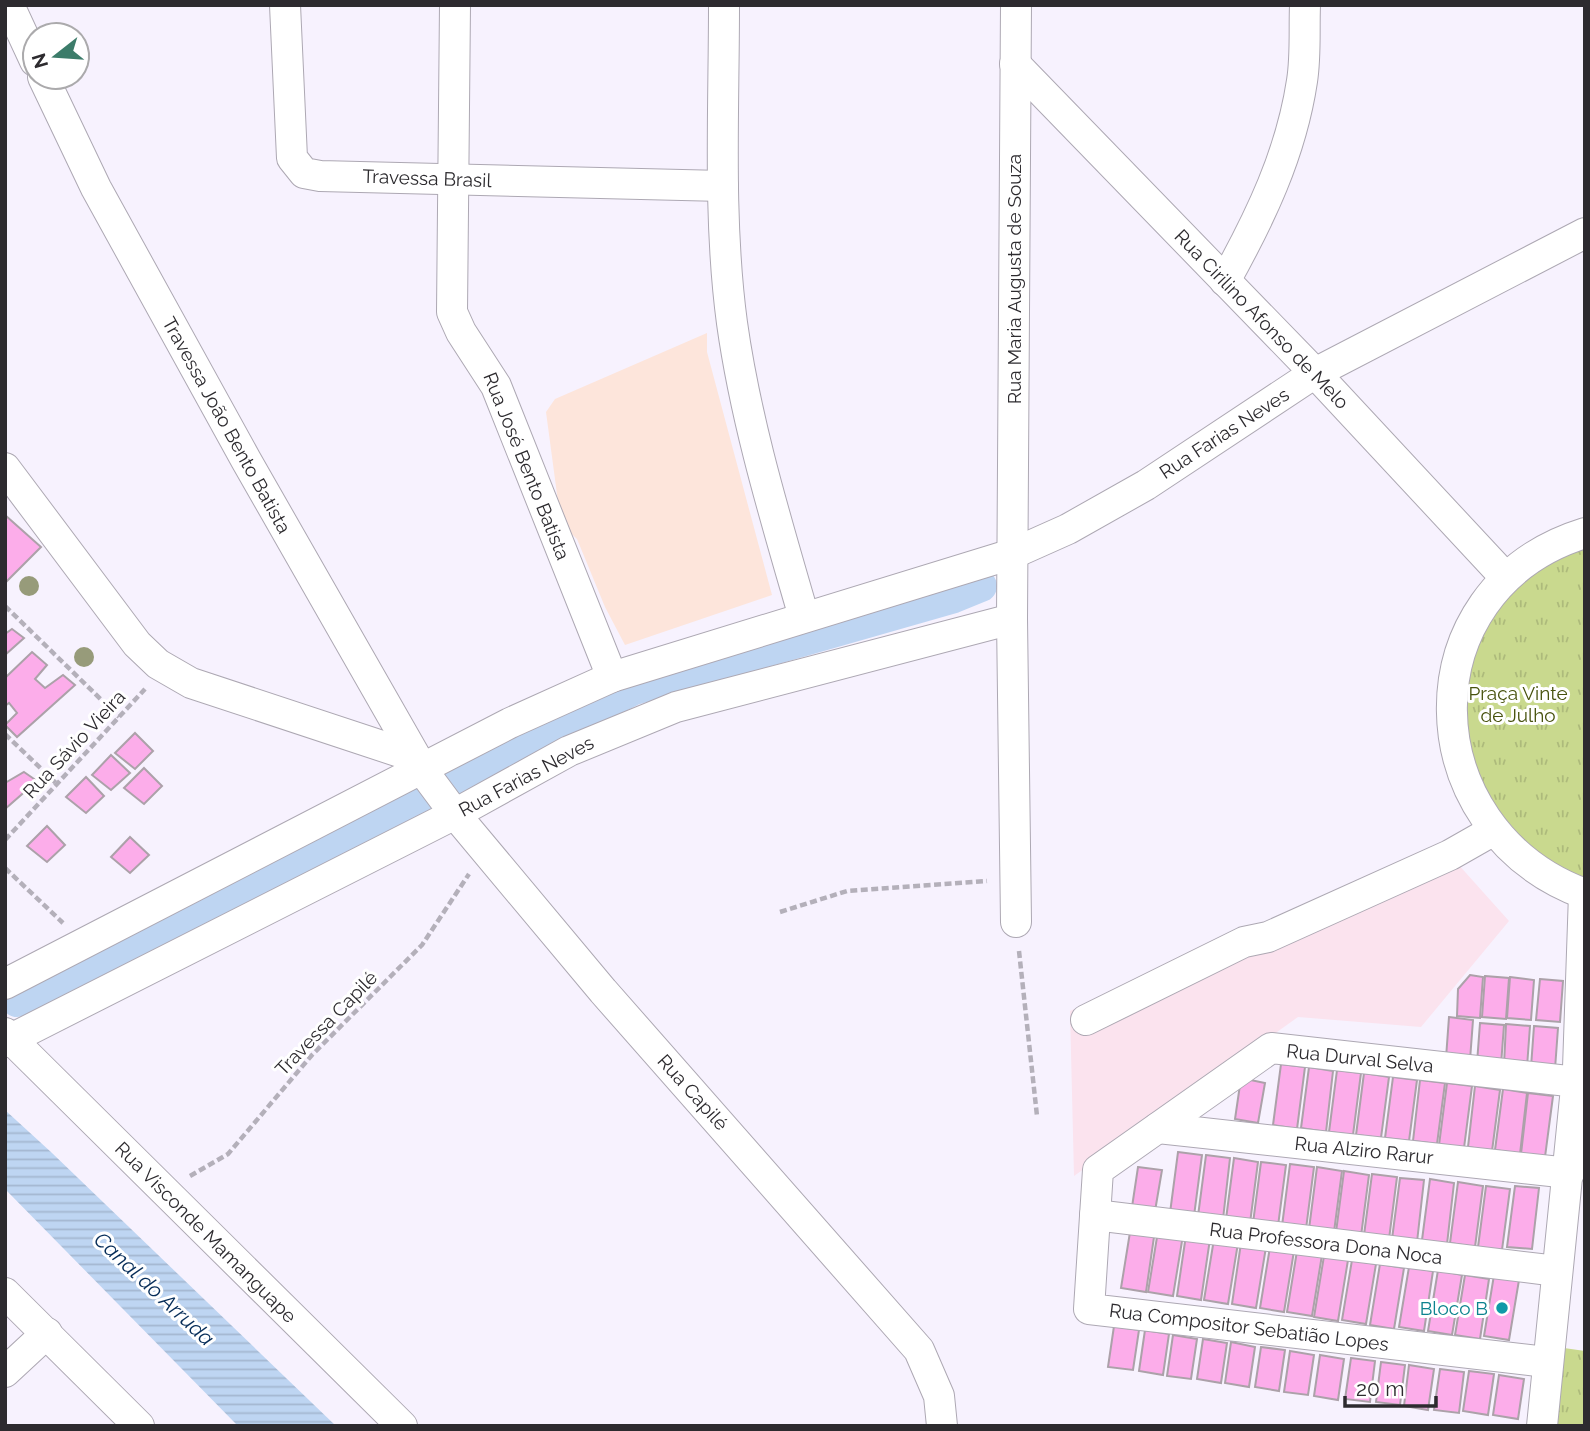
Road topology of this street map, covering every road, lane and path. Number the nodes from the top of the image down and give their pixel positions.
1 (9, 5) edge
2 (285, 5) edge
3 (455, 5) edge
4 (724, 5) edge
5 (1016, 5) edge
6 (1305, 5) edge
7 (21, 31) edge
8 (1015, 64) junction
9 (50, 91) edge
10 (452, 180) junction
11 (723, 186) junction
12 (1585, 233) edge
13 (1225, 281) junction
14 (1315, 373) junction
15 (5, 468) edge
16 (1585, 533) edge
17 (1012, 554) junction
18 (1505, 578) junction
19 (5, 606) edge
20 (804, 617) junction
21 (1012, 619) junction
22 (164, 668) junction
23 (612, 677) junction
24 (119, 717) junction
25 (5, 734) edge
26 (421, 766) junction
27 (57, 784) junction
28 (449, 808) junction
29 (1494, 830) junction
30 (5, 840) edge
31 (485, 850) junction
32 (5, 868) edge
33 (1015, 879) junction
34 (1585, 894) edge
35 (780, 912) dead end
36 (1016, 922) joint
37 (83, 943) junction
38 (5, 984) edge
39 (1086, 1020) dead end
40 (7, 1038) edge
41 (1577, 1082) junction
42 (1037, 1116) dead end
43 (1158, 1128) junction
44 (1098, 1170) joint
45 (1569, 1173) junction
46 (164, 1190) junction
47 (1094, 1215) junction
48 (1557, 1272) junction
49 (5, 1293) edge
50 (47, 1333) junction
51 (1546, 1362) junction
52 (5, 1371) edge
53 (139, 1426) edge
54 (402, 1426) edge
55 (942, 1426) edge
56 (1542, 1426) edge

1 - 7 street
2 - 10 street, Travessa Brasil
3 - 10 street, Rua José Bento Batista
4 - 11 street
5 - 8 street, Rua Maria Augusta de Souza
6 - 13 street
8 - 13 street, Rua Cirilino Afonso de Melo
8 - 17 street, Rua Maria Augusta de Souza
9 - 26 street, Travessa João Bento Batista
10 - 11 street, Travessa Brasil
10 - 23 street, Rua José Bento Batista
11 - 20 street
12 - 14 street, Rua Farias Neves
13 - 14 street, Rua Cirilino Afonso de Melo
14 - 17 street, Rua Farias Neves
14 - 18 street, Rua Cirilino Afonso de Melo
15 - 22 street
16 - 18 street
17 - 20 street, Rua Farias Neves
17 - 21 street
18 - 29 street
19 - 24 path
20 - 23 street, Rua Farias Neves
21 - 28 street, Rua Farias Neves
21 - 33 street
22 - 24 path, Rua Sávio Vieira
22 - 26 street
23 - 26 street, Rua Farias Neves
24 - 27 path, Rua Sávio Vieira
25 - 27 path
26 - 28 street, Rua Capilé
26 - 37 street, Rua Farias Neves
27 - 30 path, Rua Sávio Vieira
28 - 31 street, Rua Capilé
28 - 40 street, Rua Farias Neves
29 - 34 street
29 - 39 street
31 - 46 path, Travessa Capilé
31 - 55 street, Rua Capilé
32 - 37 path
33 - 35 path
33 - 36 street
34 - 41 street
36 - 42 path
37 - 38 street, Rua Farias Neves
40 - 46 street, Rua Visconde Mamanguape
41 - 43 street, Rua Durval Selva
41 - 45 street
43 - 44 street, Rua Durval Selva
43 - 45 street, Rua Alziro Rarur
44 - 47 street, Rua Compositor Sebatião Lopes
45 - 48 street
46 - 54 street, Rua Visconde Mamanguape
47 - 48 street, Rua Professora Dona Noca
47 - 51 street, Rua Compositor Sebatião Lopes
48 - 51 street
49 - 50 street
50 - 52 street
50 - 53 street
51 - 56 street

